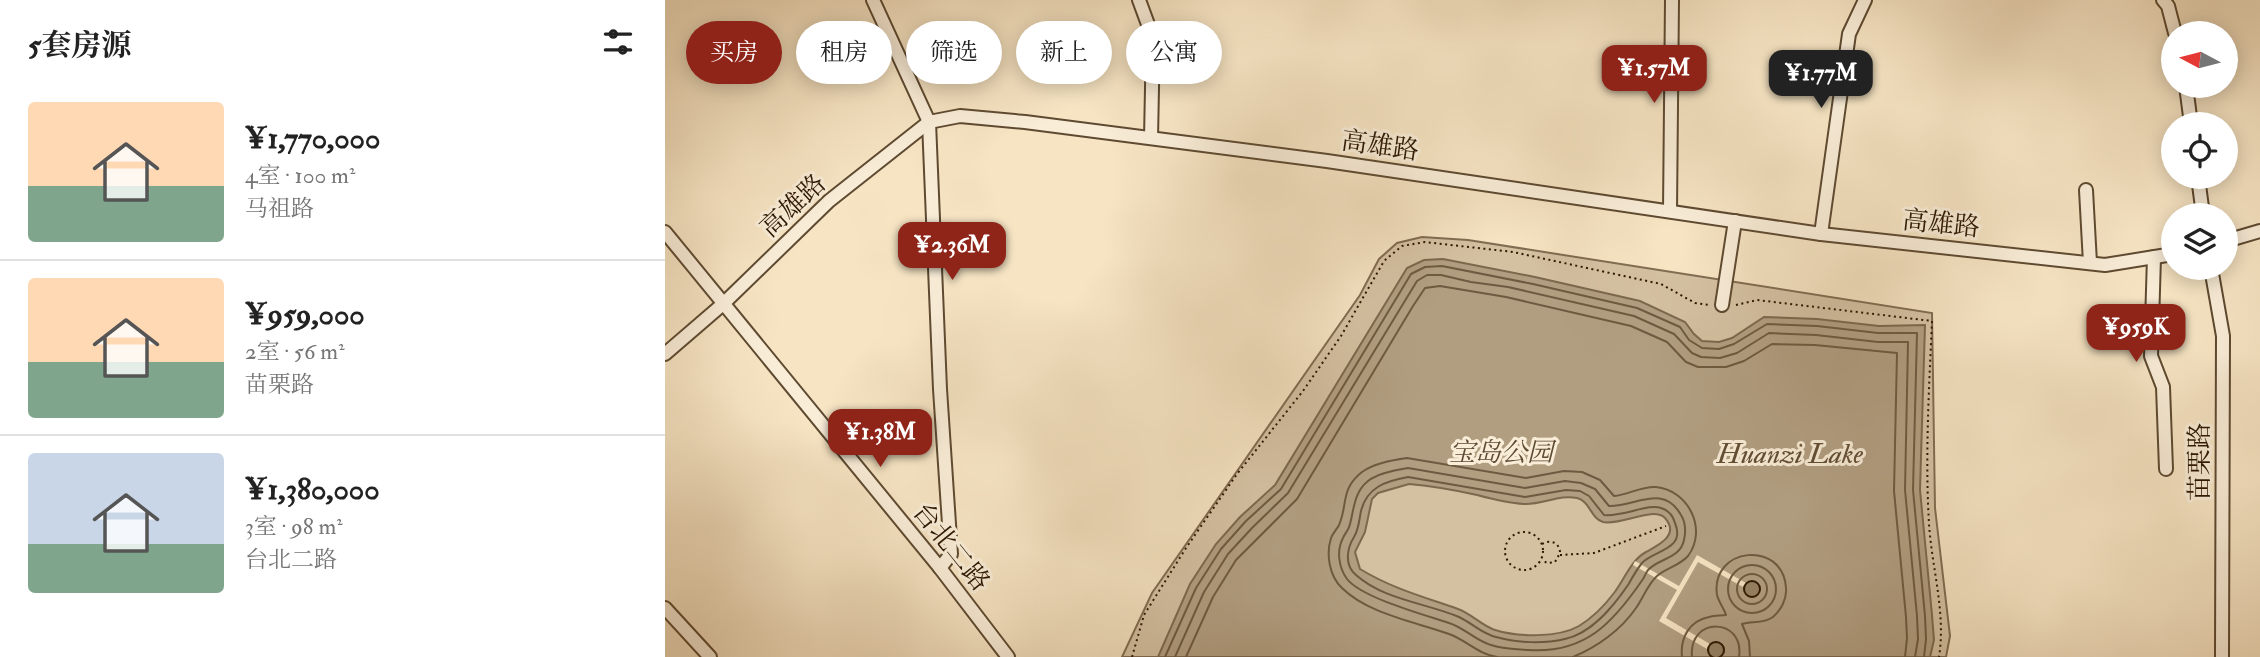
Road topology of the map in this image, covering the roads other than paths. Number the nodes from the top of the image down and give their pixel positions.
1 (873, 0) edge
2 (1139, 0) edge
3 (1672, 0) edge
4 (1865, 0) edge
5 (2163, 0) edge
6 (2172, 21) edge
7 (929, 122) junction
8 (1151, 138) junction
9 (2086, 190) dead end
10 (1670, 211) junction
11 (1735, 221) junction
12 (2260, 230) edge
13 (665, 232) edge
14 (1821, 234) junction
15 (2238, 237) edge
16 (2161, 256) edge
17 (2154, 257) junction
18 (2090, 263) junction
19 (2213, 280) edge
20 (723, 304) junction
21 (1722, 305) road end
22 (665, 354) edge
23 (2166, 469) dead end
24 (940, 568) junction
25 (665, 608) edge
26 (710, 657) edge
27 (1008, 657) edge
28 (2223, 657) edge

1 - 7 street
2 - 8 street
3 - 10 street
4 - 14 street
5 - 6 street
7 - 8 street, 高雄路
7 - 20 street, 高雄路
7 - 24 street
8 - 10 street, 高雄路
9 - 18 street
10 - 11 street, 高雄路
11 - 14 street, 高雄路
11 - 21 street
12 - 15 street
13 - 20 street, 台北二路
14 - 18 street, 高雄路
16 - 17 street, 高雄路
17 - 18 street, 高雄路
17 - 23 street
19 - 28 street, 苗栗路
20 - 22 street, 高雄路
20 - 24 street, 台北二路
24 - 27 street, 台北二路
25 - 26 street

